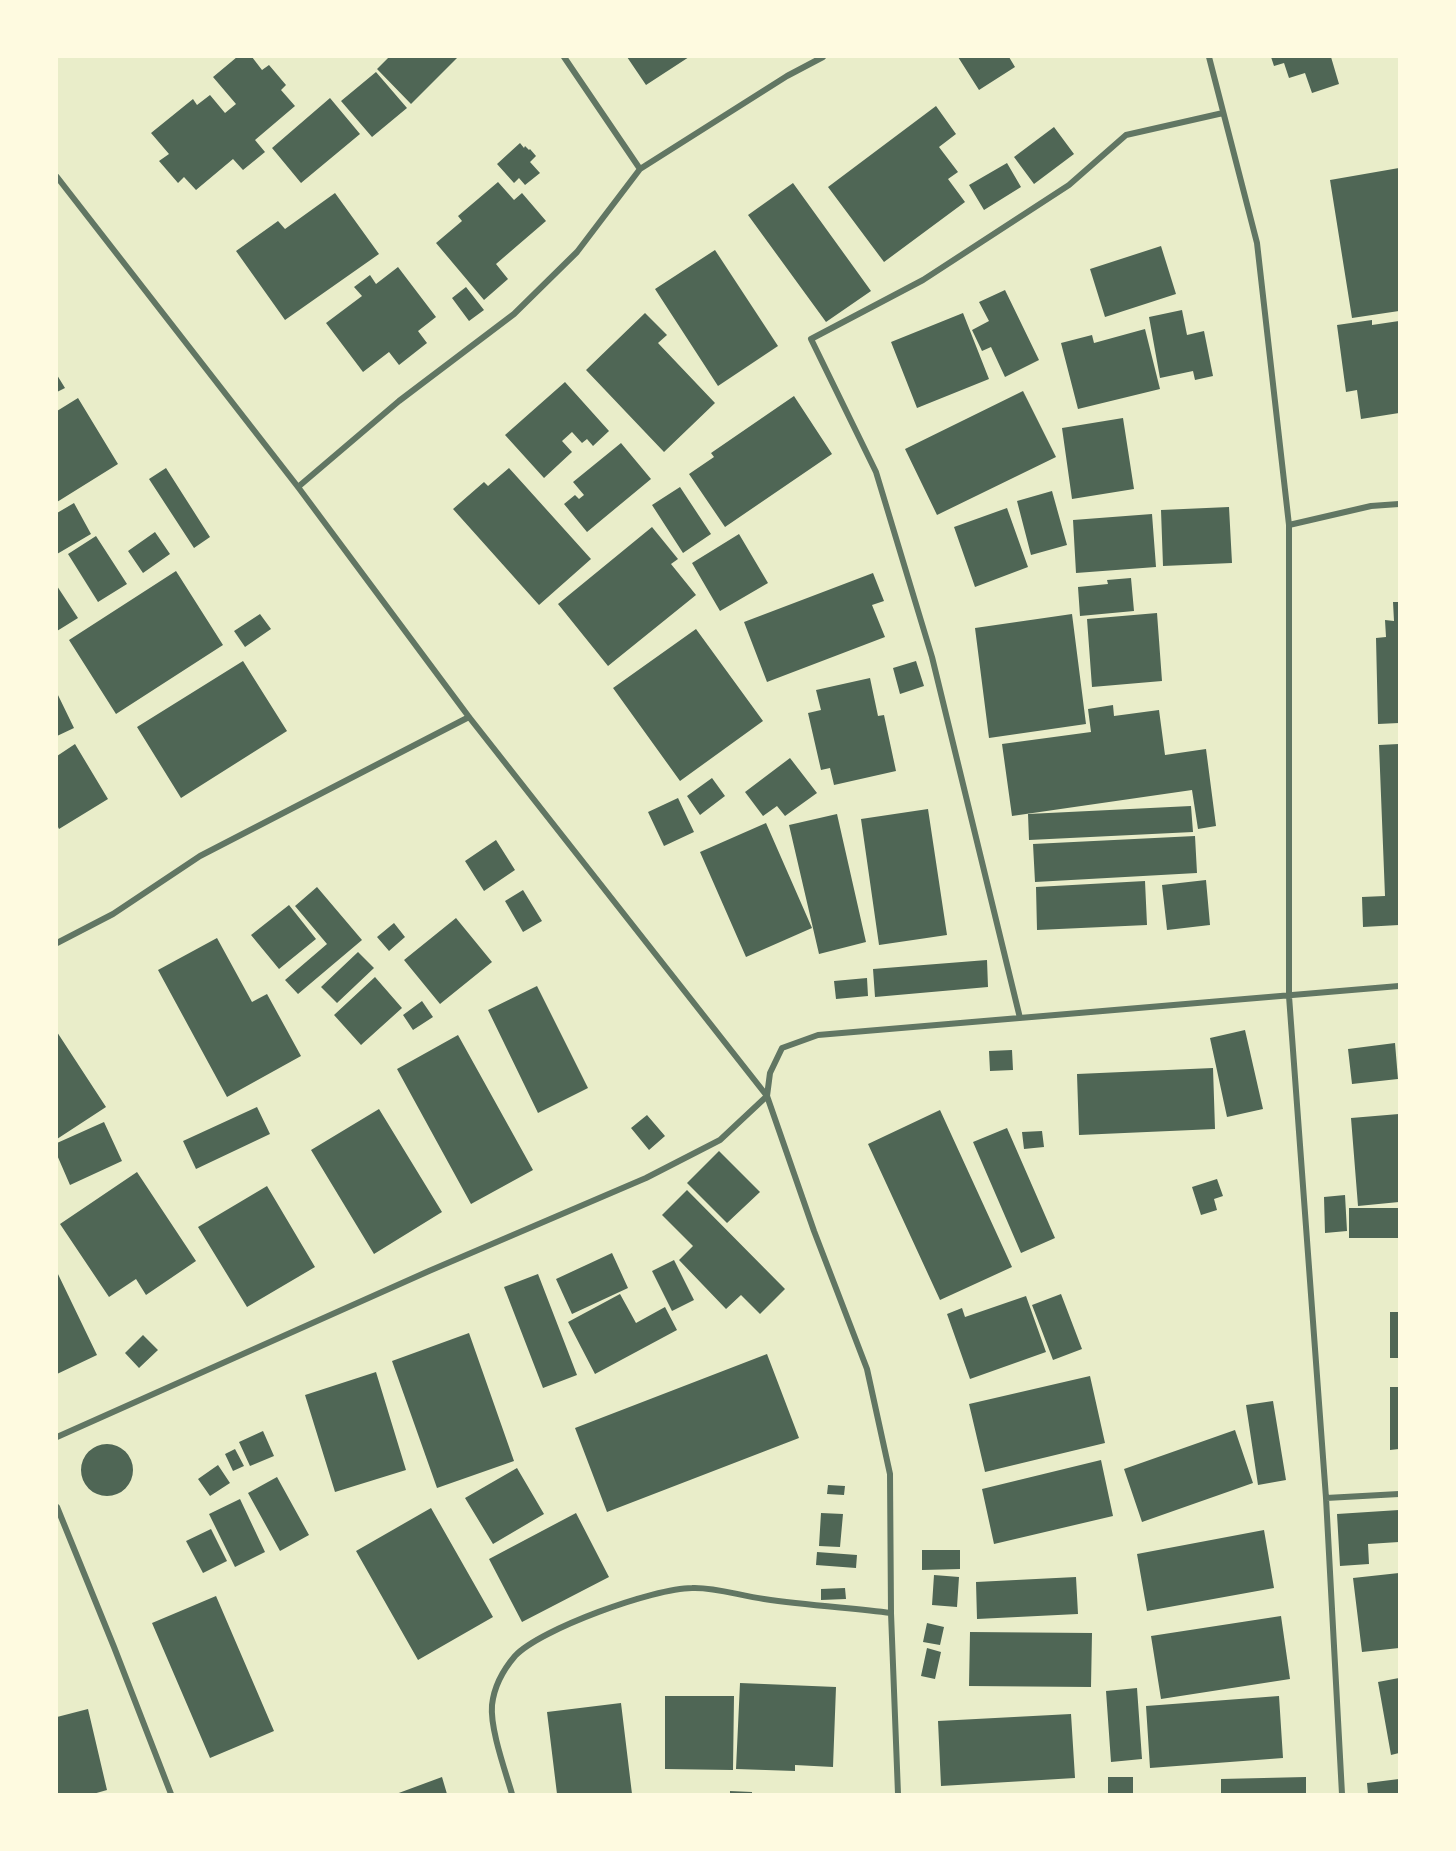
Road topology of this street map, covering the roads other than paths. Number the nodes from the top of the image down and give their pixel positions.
1 (564, 57) edge
2 (823, 57) edge
3 (1209, 57) edge
4 (1223, 113) junction
5 (640, 169) junction
6 (57, 177) edge
7 (298, 487) junction
8 (1399, 504) edge
9 (1289, 525) junction
10 (469, 717) junction
11 (57, 943) edge
12 (1399, 986) edge
13 (1289, 996) junction
14 (1020, 1018) junction
15 (767, 1096) junction
16 (57, 1437) edge
17 (1399, 1494) edge
18 (1326, 1498) junction
19 (57, 1507) edge
20 (891, 1613) junction
21 (171, 1794) edge
22 (512, 1794) edge
23 (898, 1794) edge
24 (1342, 1794) edge

1 - 5 street
2 - 5 street
3 - 4 street
4 - 9 street
4 - 14 street
5 - 7 street
6 - 7 street
7 - 10 street
8 - 9 street
9 - 13 street
10 - 11 street
10 - 15 street
12 - 13 street
13 - 14 street
13 - 18 street
14 - 15 street
15 - 16 street
15 - 20 street
17 - 18 street
18 - 24 street
19 - 21 street
20 - 22 street
20 - 23 street

